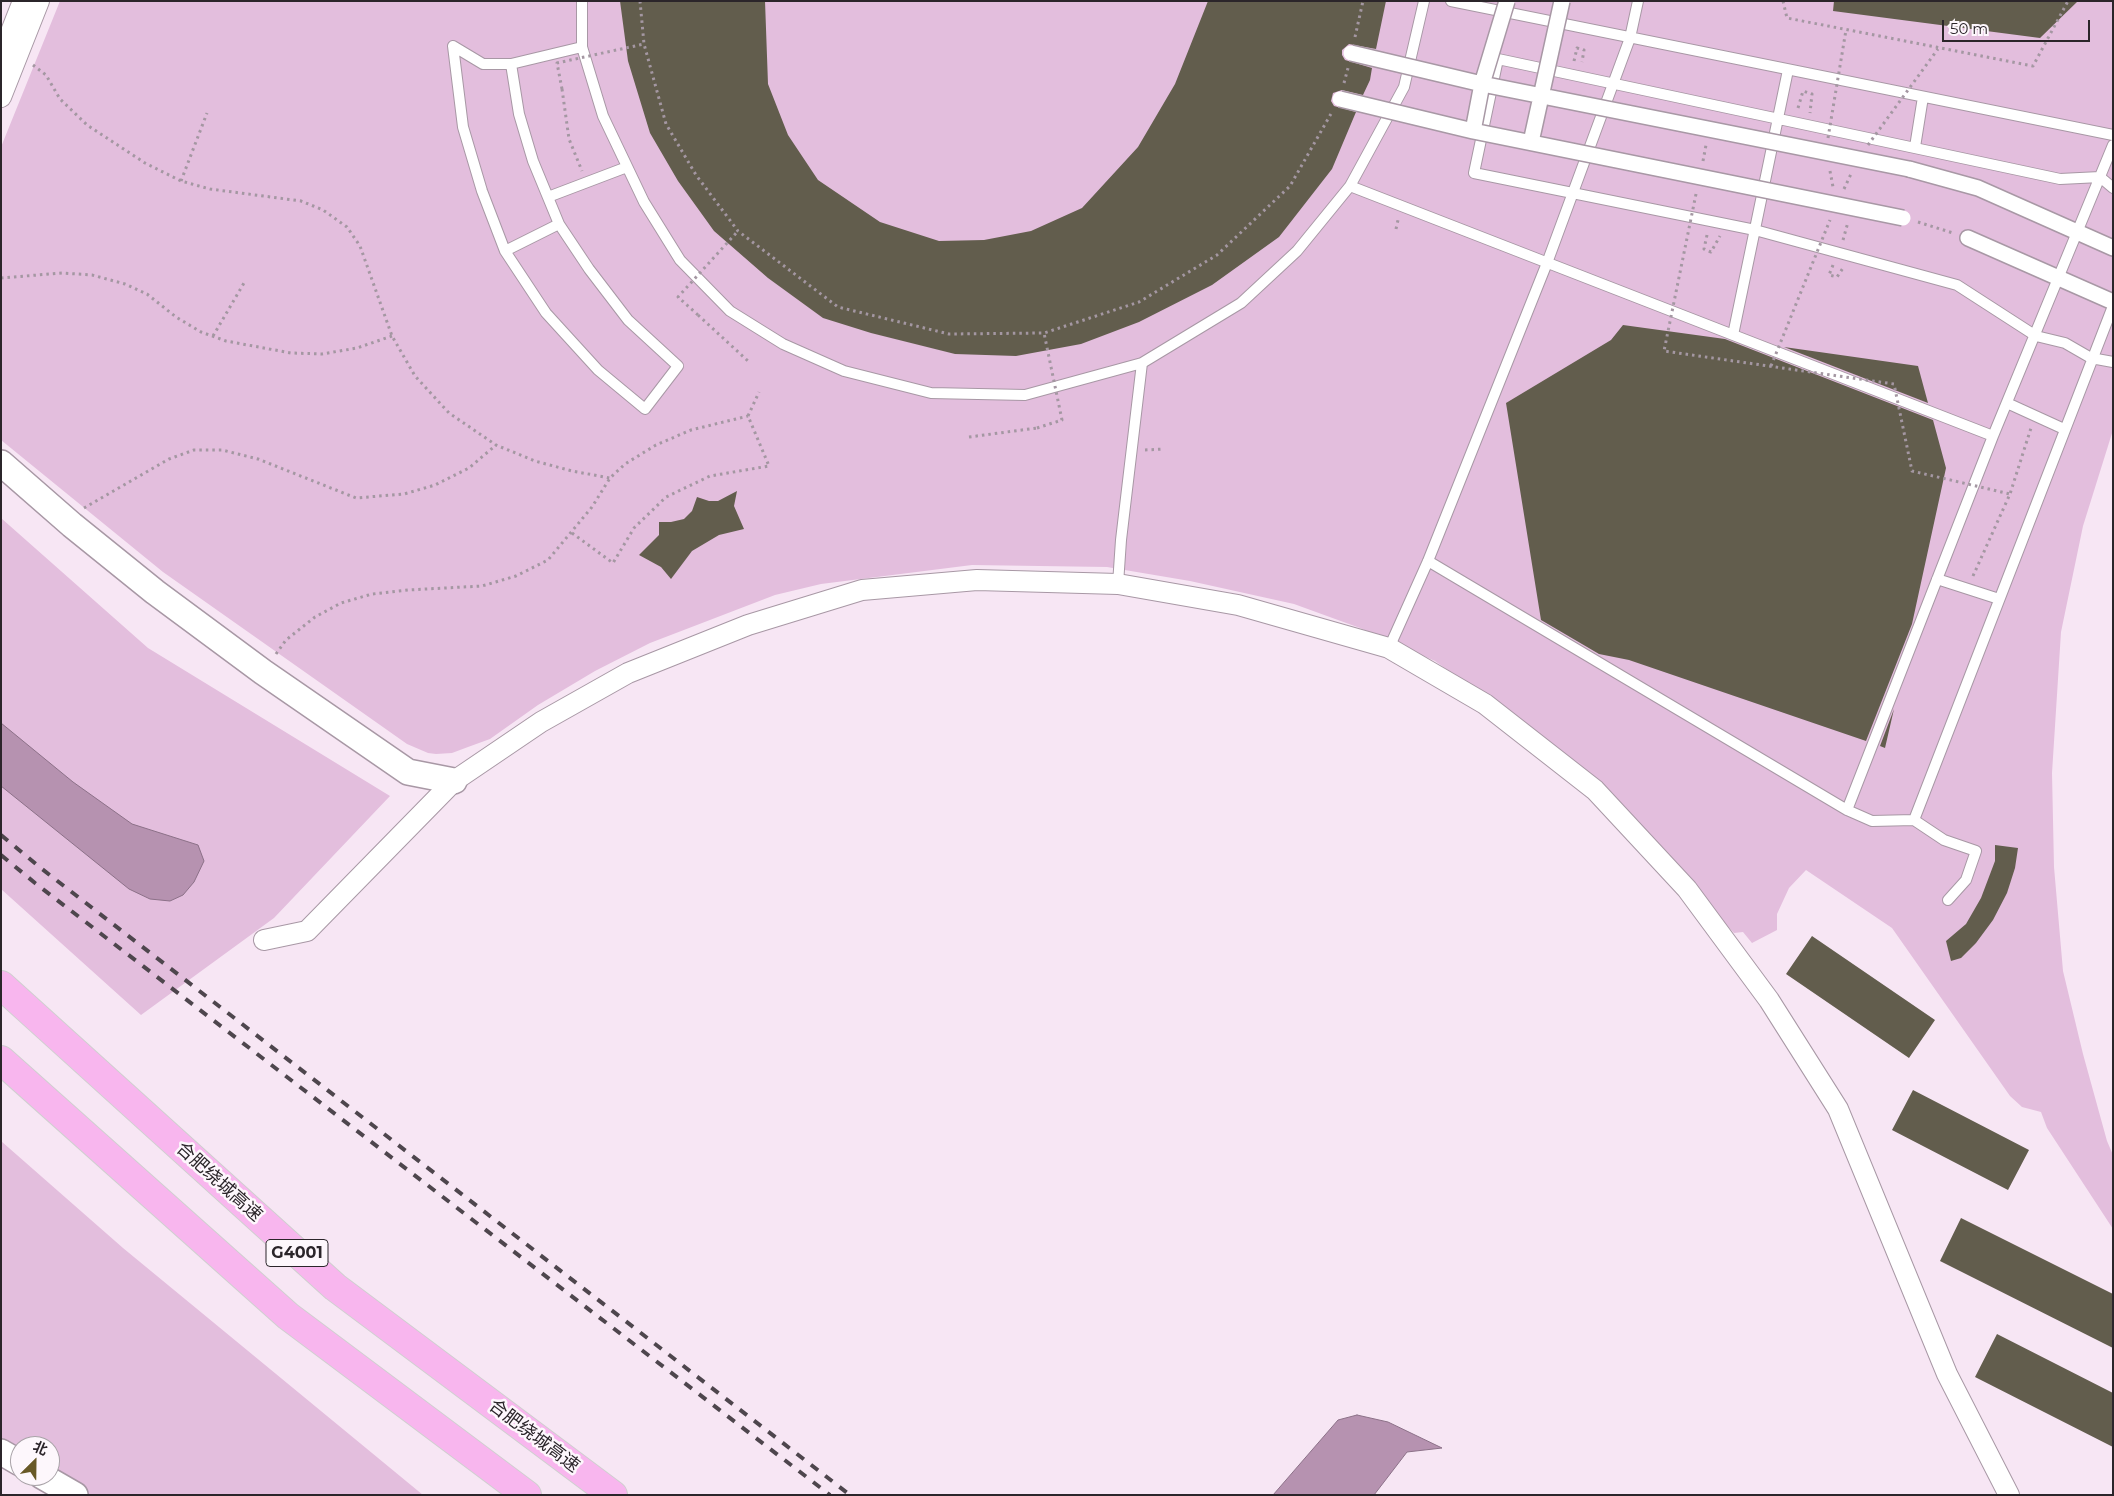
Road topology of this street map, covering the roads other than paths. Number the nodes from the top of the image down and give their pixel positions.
1 (23, 1) edge
2 (39, 1) edge
3 (582, 1) edge
4 (1424, 1) edge
5 (1450, 1) edge
6 (1508, 1) edge
7 (1562, 1) edge
8 (1638, 1) edge
9 (1630, 38) junction
10 (582, 48) junction
11 (1351, 53) road end
12 (10, 55) edge
13 (511, 64) junction
14 (1788, 70) junction
15 (1613, 83) junction
16 (1482, 84) junction
17 (1541, 95) junction
18 (1, 97) edge
19 (1923, 97) junction
20 (1340, 99) road end
21 (1778, 117) junction
22 (1473, 131) junction
23 (2113, 135) edge
24 (1531, 142) junction
25 (2113, 145) edge
26 (1915, 147) junction
27 (627, 167) junction
28 (2100, 177) junction
29 (1350, 186) junction
30 (2113, 188) edge
31 (1572, 194) junction
32 (548, 197) junction
33 (1903, 218) road end
34 (559, 224) junction
35 (1755, 230) junction
36 (2077, 234) junction
37 (1968, 238) road end
38 (2113, 248) edge
39 (505, 251) junction
40 (1547, 263) junction
41 (2059, 278) junction
42 (2113, 302) edge
43 (2113, 306) edge
44 (1733, 335) junction
45 (2036, 336) junction
46 (2091, 358) junction
47 (2113, 362) edge
48 (1142, 364) junction
49 (2007, 404) junction
50 (2064, 429) junction
51 (1993, 436) junction
52 (1, 463) edge
53 (1428, 561) junction
54 (1937, 579) junction
55 (1118, 584) junction
56 (1999, 598) junction
57 (1389, 648) junction
58 (454, 781) junction
59 (1847, 810) junction
60 (1914, 820) junction
61 (1948, 900) dead end
62 (264, 940) dead end
63 (1, 985) edge
64 (1, 1060) edge
65 (59, 1486) edge
66 (74, 1495) edge
67 (527, 1495) edge
68 (613, 1495) edge
69 (2009, 1495) edge

1 - 12 street
2 - 12 street
3 - 10 lane
4 - 29 lane
5 - 9 lane
6 - 16 street, bridge
7 - 17 street, bridge
8 - 9 lane
9 - 14 lane
9 - 15 lane
10 - 13 lane
10 - 27 lane
11 - 16 street, bridge
12 - 18 street
13 - 32 lane
13 - 39 lane
14 - 19 lane
14 - 21 lane
15 - 21 lane
15 - 31 lane
15 - 31 lane
16 - 17 street, bridge
16 - 22 street, bridge
17 - 24 street, bridge
17 - 36 street, bridge
19 - 23 lane
19 - 26 lane
20 - 22 street, bridge
21 - 26 lane
21 - 35 lane
22 - 24 street, bridge
24 - 33 street, bridge
25 - 28 lane
26 - 28 lane
27 - 32 lane
27 - 48 lane
28 - 30 lane
28 - 36 lane
29 - 40 lane
29 - 48 lane
31 - 35 lane
31 - 40 lane
32 - 34 lane
34 - 39 lane
34 - 39 lane
35 - 44 lane
35 - 45 lane
36 - 38 street
36 - 41 lane
37 - 41 street
40 - 44 lane
40 - 53 lane
41 - 42 street
41 - 45 lane
43 - 46 lane
44 - 51 lane
45 - 46 lane
45 - 49 lane
46 - 47 lane
46 - 50 lane
48 - 55 lane
49 - 50 lane
49 - 51 lane
50 - 56 lane
51 - 54 lane
52 - 58 street
53 - 57 lane
53 - 59 lane
54 - 56 lane
54 - 59 lane
55 - 57 street
55 - 58 street
56 - 60 lane
57 - 69 street
58 - 62 street
59 - 60 lane
60 - 61 lane
63 - 68 highway, 合肥绕城高速 / G4001
64 - 67 highway, G4001
65 - 66 street

